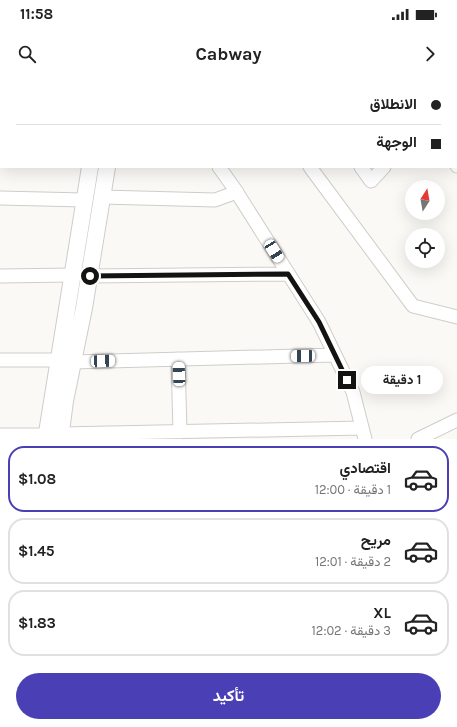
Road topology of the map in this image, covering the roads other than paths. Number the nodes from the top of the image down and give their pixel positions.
1 (90, 168) edge
2 (107, 168) edge
3 (220, 168) edge
4 (311, 168) edge
5 (362, 168) edge
6 (383, 168) edge
7 (237, 192) junction
8 (102, 197) junction
9 (0, 198) edge
10 (84, 200) junction
11 (288, 274) junction
12 (73, 275) junction
13 (0, 276) edge
14 (90, 276) junction
15 (457, 317) edge
16 (334, 355) junction
17 (178, 359) junction
18 (0, 360) edge
19 (66, 361) junction
20 (457, 420) edge
21 (180, 432) junction
22 (363, 433) edge
23 (0, 435) edge
24 (53, 437) edge
25 (418, 439) edge

1 - 10 street
2 - 8 street
3 - 7 street
4 - 15 street
5 - 6 street
7 - 8 street
7 - 11 street
8 - 14 street
9 - 10 street
10 - 12 street
11 - 14 street
11 - 16 street
12 - 13 street
12 - 19 street
14 - 19 street
16 - 17 street
16 - 22 street
17 - 19 street
17 - 21 street
18 - 19 street
19 - 24 street
20 - 25 street
21 - 22 street
21 - 24 street
23 - 24 street

